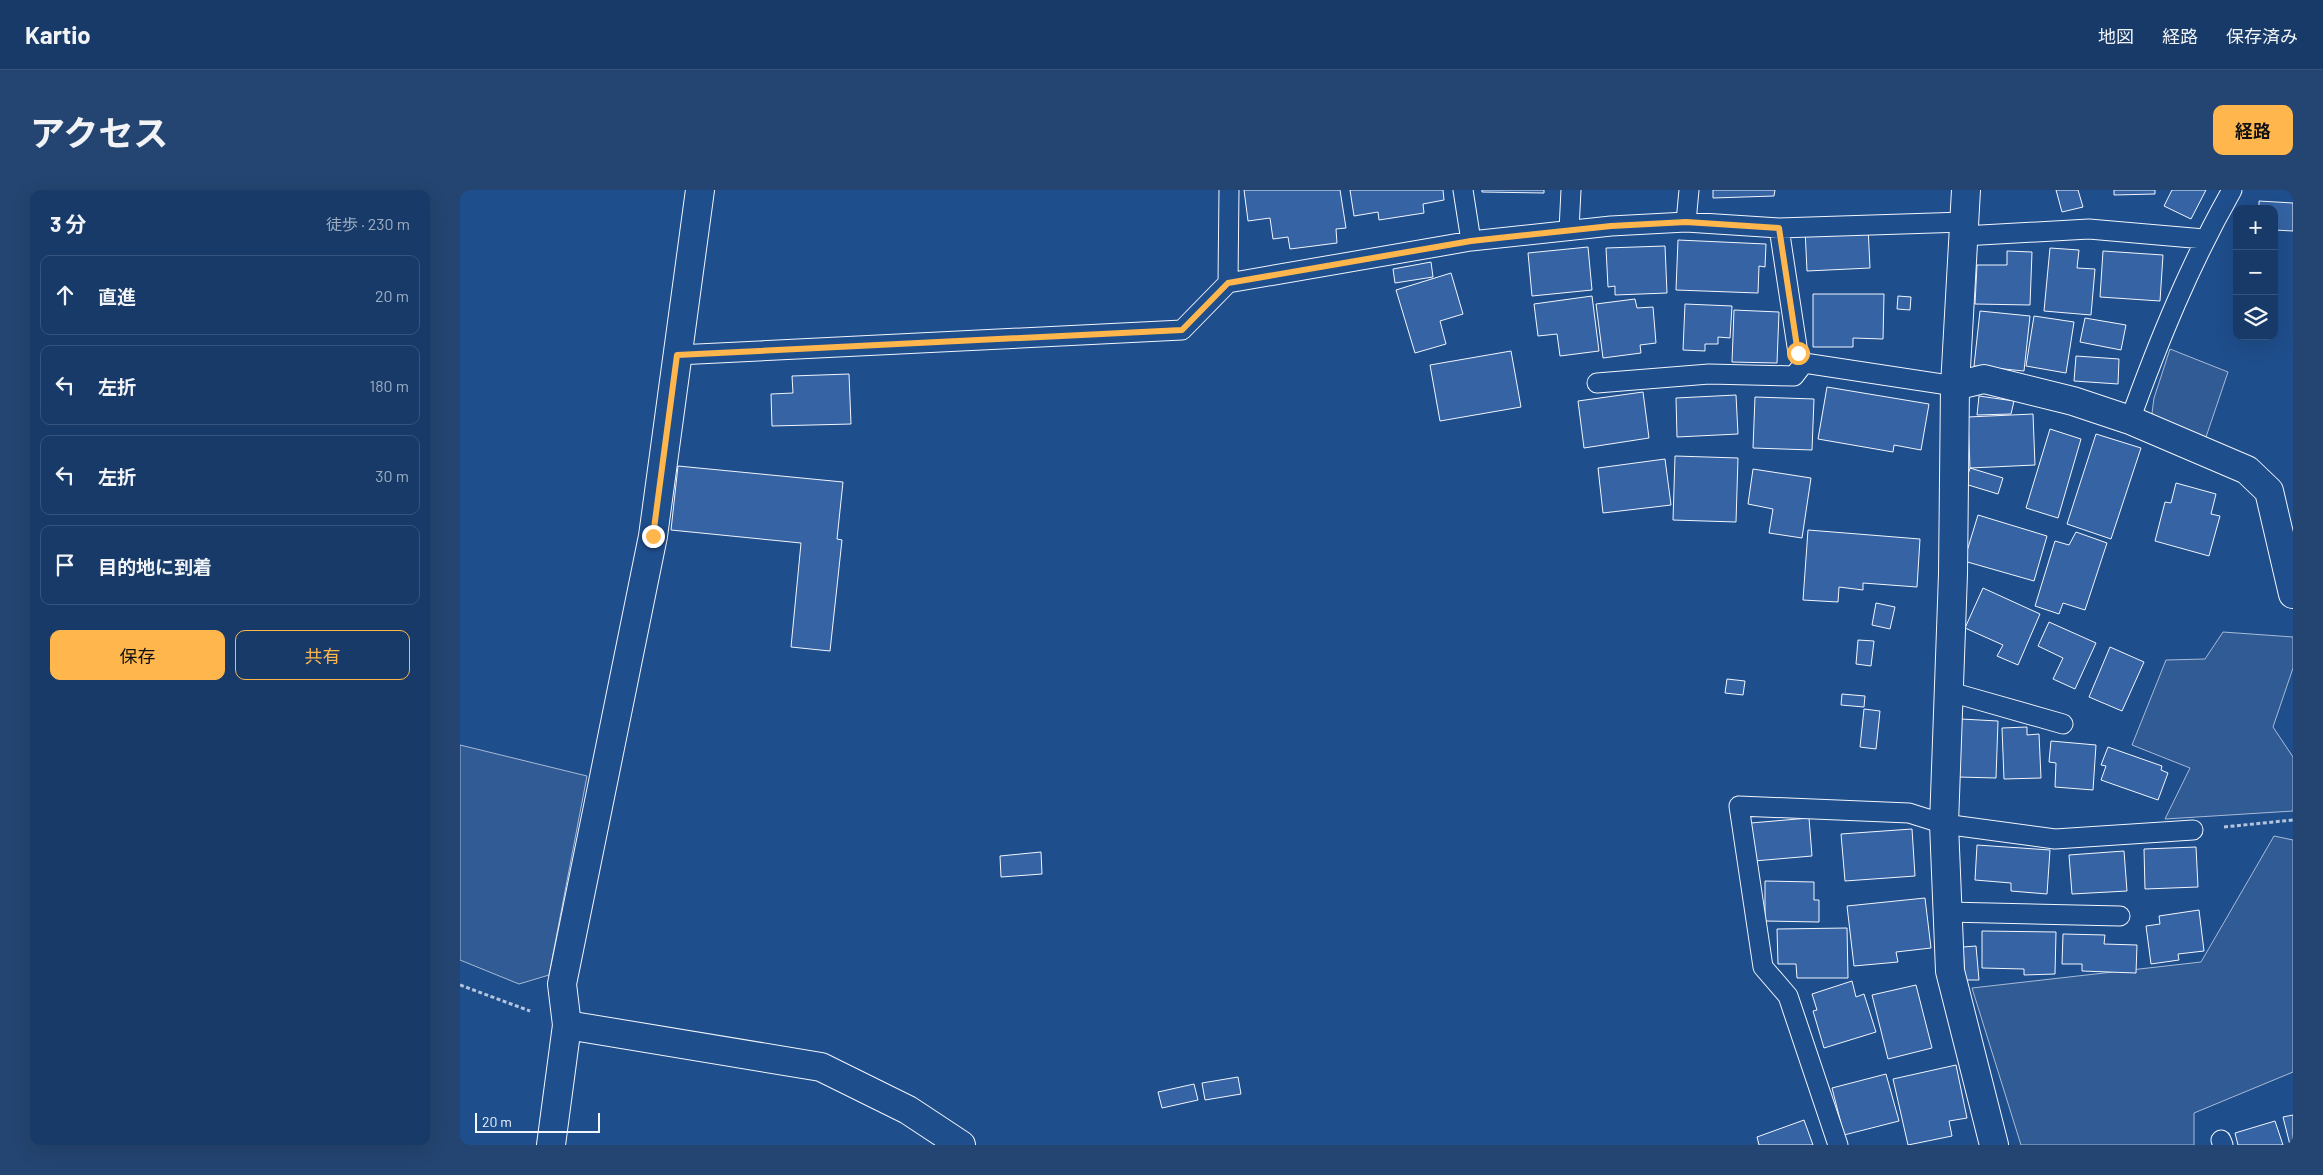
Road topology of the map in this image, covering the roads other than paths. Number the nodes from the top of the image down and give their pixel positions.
1 (700, 190) edge
2 (1229, 190) edge
3 (1463, 190) edge
4 (1571, 190) edge
5 (1689, 190) edge
6 (1966, 190) edge
7 (2232, 190) edge
8 (1686, 222) junction
9 (1779, 228) junction
10 (1964, 229) junction
11 (1569, 230) junction
12 (2204, 239) junction
13 (1471, 241) junction
14 (1228, 283) junction
15 (677, 355) junction
16 (1804, 363) junction
17 (1597, 383) dead end
18 (1955, 386) junction
19 (2130, 420) junction
20 (2293, 594) edge
21 (1947, 691) junction
22 (2063, 724) dead end
23 (1944, 824) junction
24 (2193, 830) road end
25 (1947, 912) junction
26 (2120, 916) dead end
27 (567, 1025) junction
28 (551, 1145) edge
29 (961, 1145) edge
30 (1838, 1145) edge
31 (1994, 1145) edge

1 - 15 street
2 - 14 lane
3 - 13 lane
4 - 11 lane
5 - 8 lane
6 - 10 street
7 - 12 lane
8 - 9 lane
8 - 11 lane
9 - 10 lane
9 - 16 lane
10 - 12 lane
10 - 18 street
11 - 13 lane
12 - 19 lane
13 - 14 lane
14 - 15 lane
15 - 27 street
16 - 17 lane
16 - 18 lane
18 - 19 street
18 - 21 street
19 - 20 street
21 - 22 lane
21 - 23 street
23 - 24 lane
23 - 25 street
23 - 30 lane
25 - 26 lane
25 - 31 street
27 - 28 street
27 - 29 street

